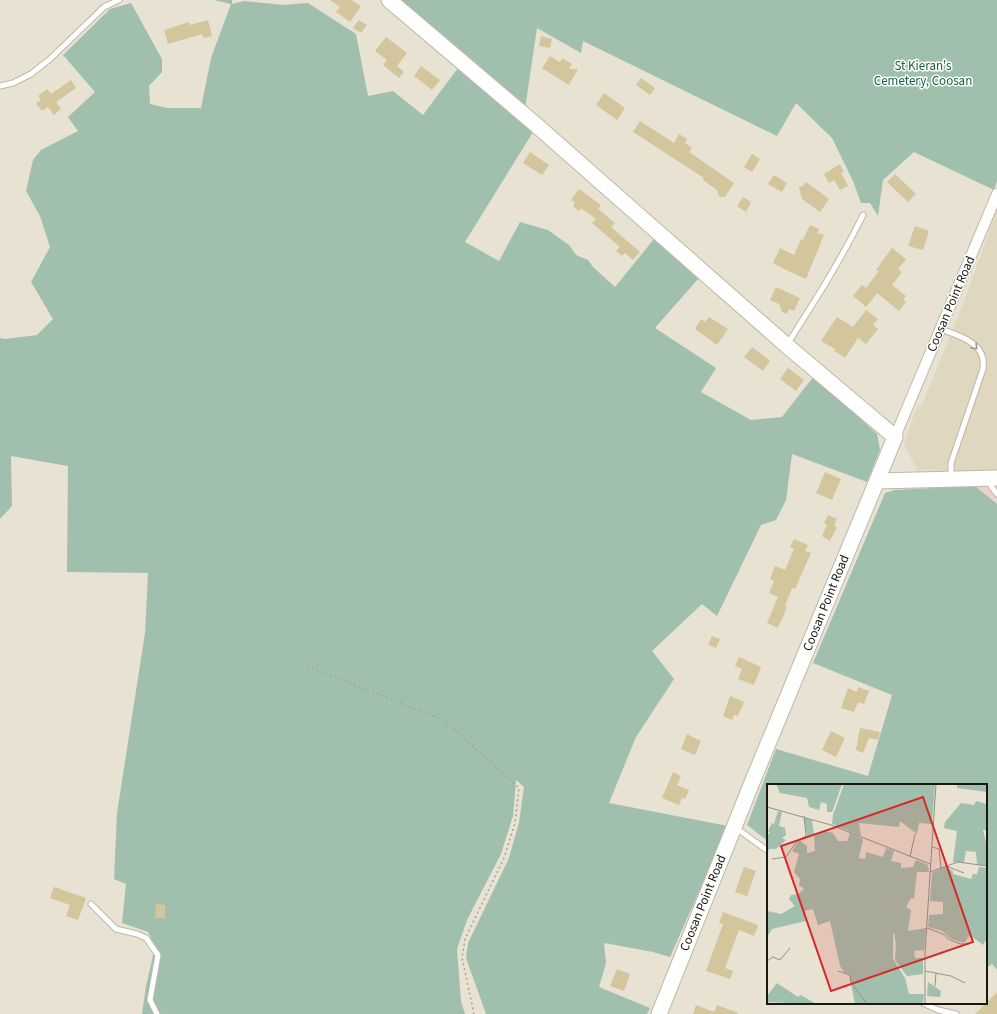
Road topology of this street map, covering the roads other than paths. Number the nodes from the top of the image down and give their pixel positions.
1 (119, 0) edge
2 (389, 0) edge
3 (0, 86) edge
4 (997, 194) edge
5 (863, 215) dead end
6 (941, 329) junction
7 (786, 345) junction
8 (895, 437) junction
9 (993, 478) edge
10 (951, 480) junction
11 (877, 481) junction
12 (997, 494) edge
13 (734, 827) junction
14 (767, 850) edge
15 (90, 904) dead end
16 (925, 1004) edge
17 (157, 1014) edge
18 (659, 1014) edge
19 (956, 1014) edge

1 - 3 lane
2 - 7 street
4 - 6 street, Coosan Point Road
5 - 7 lane
6 - 8 street, Coosan Point Road
6 -> 10 lane
7 - 8 street
8 - 11 street, Coosan Point Road
9 - 10 street
9 - 12 lane
10 - 11 street
11 - 13 street, Coosan Point Road
13 - 14 lane
13 - 18 street, Coosan Point Road
15 - 17 lane
16 - 19 lane

